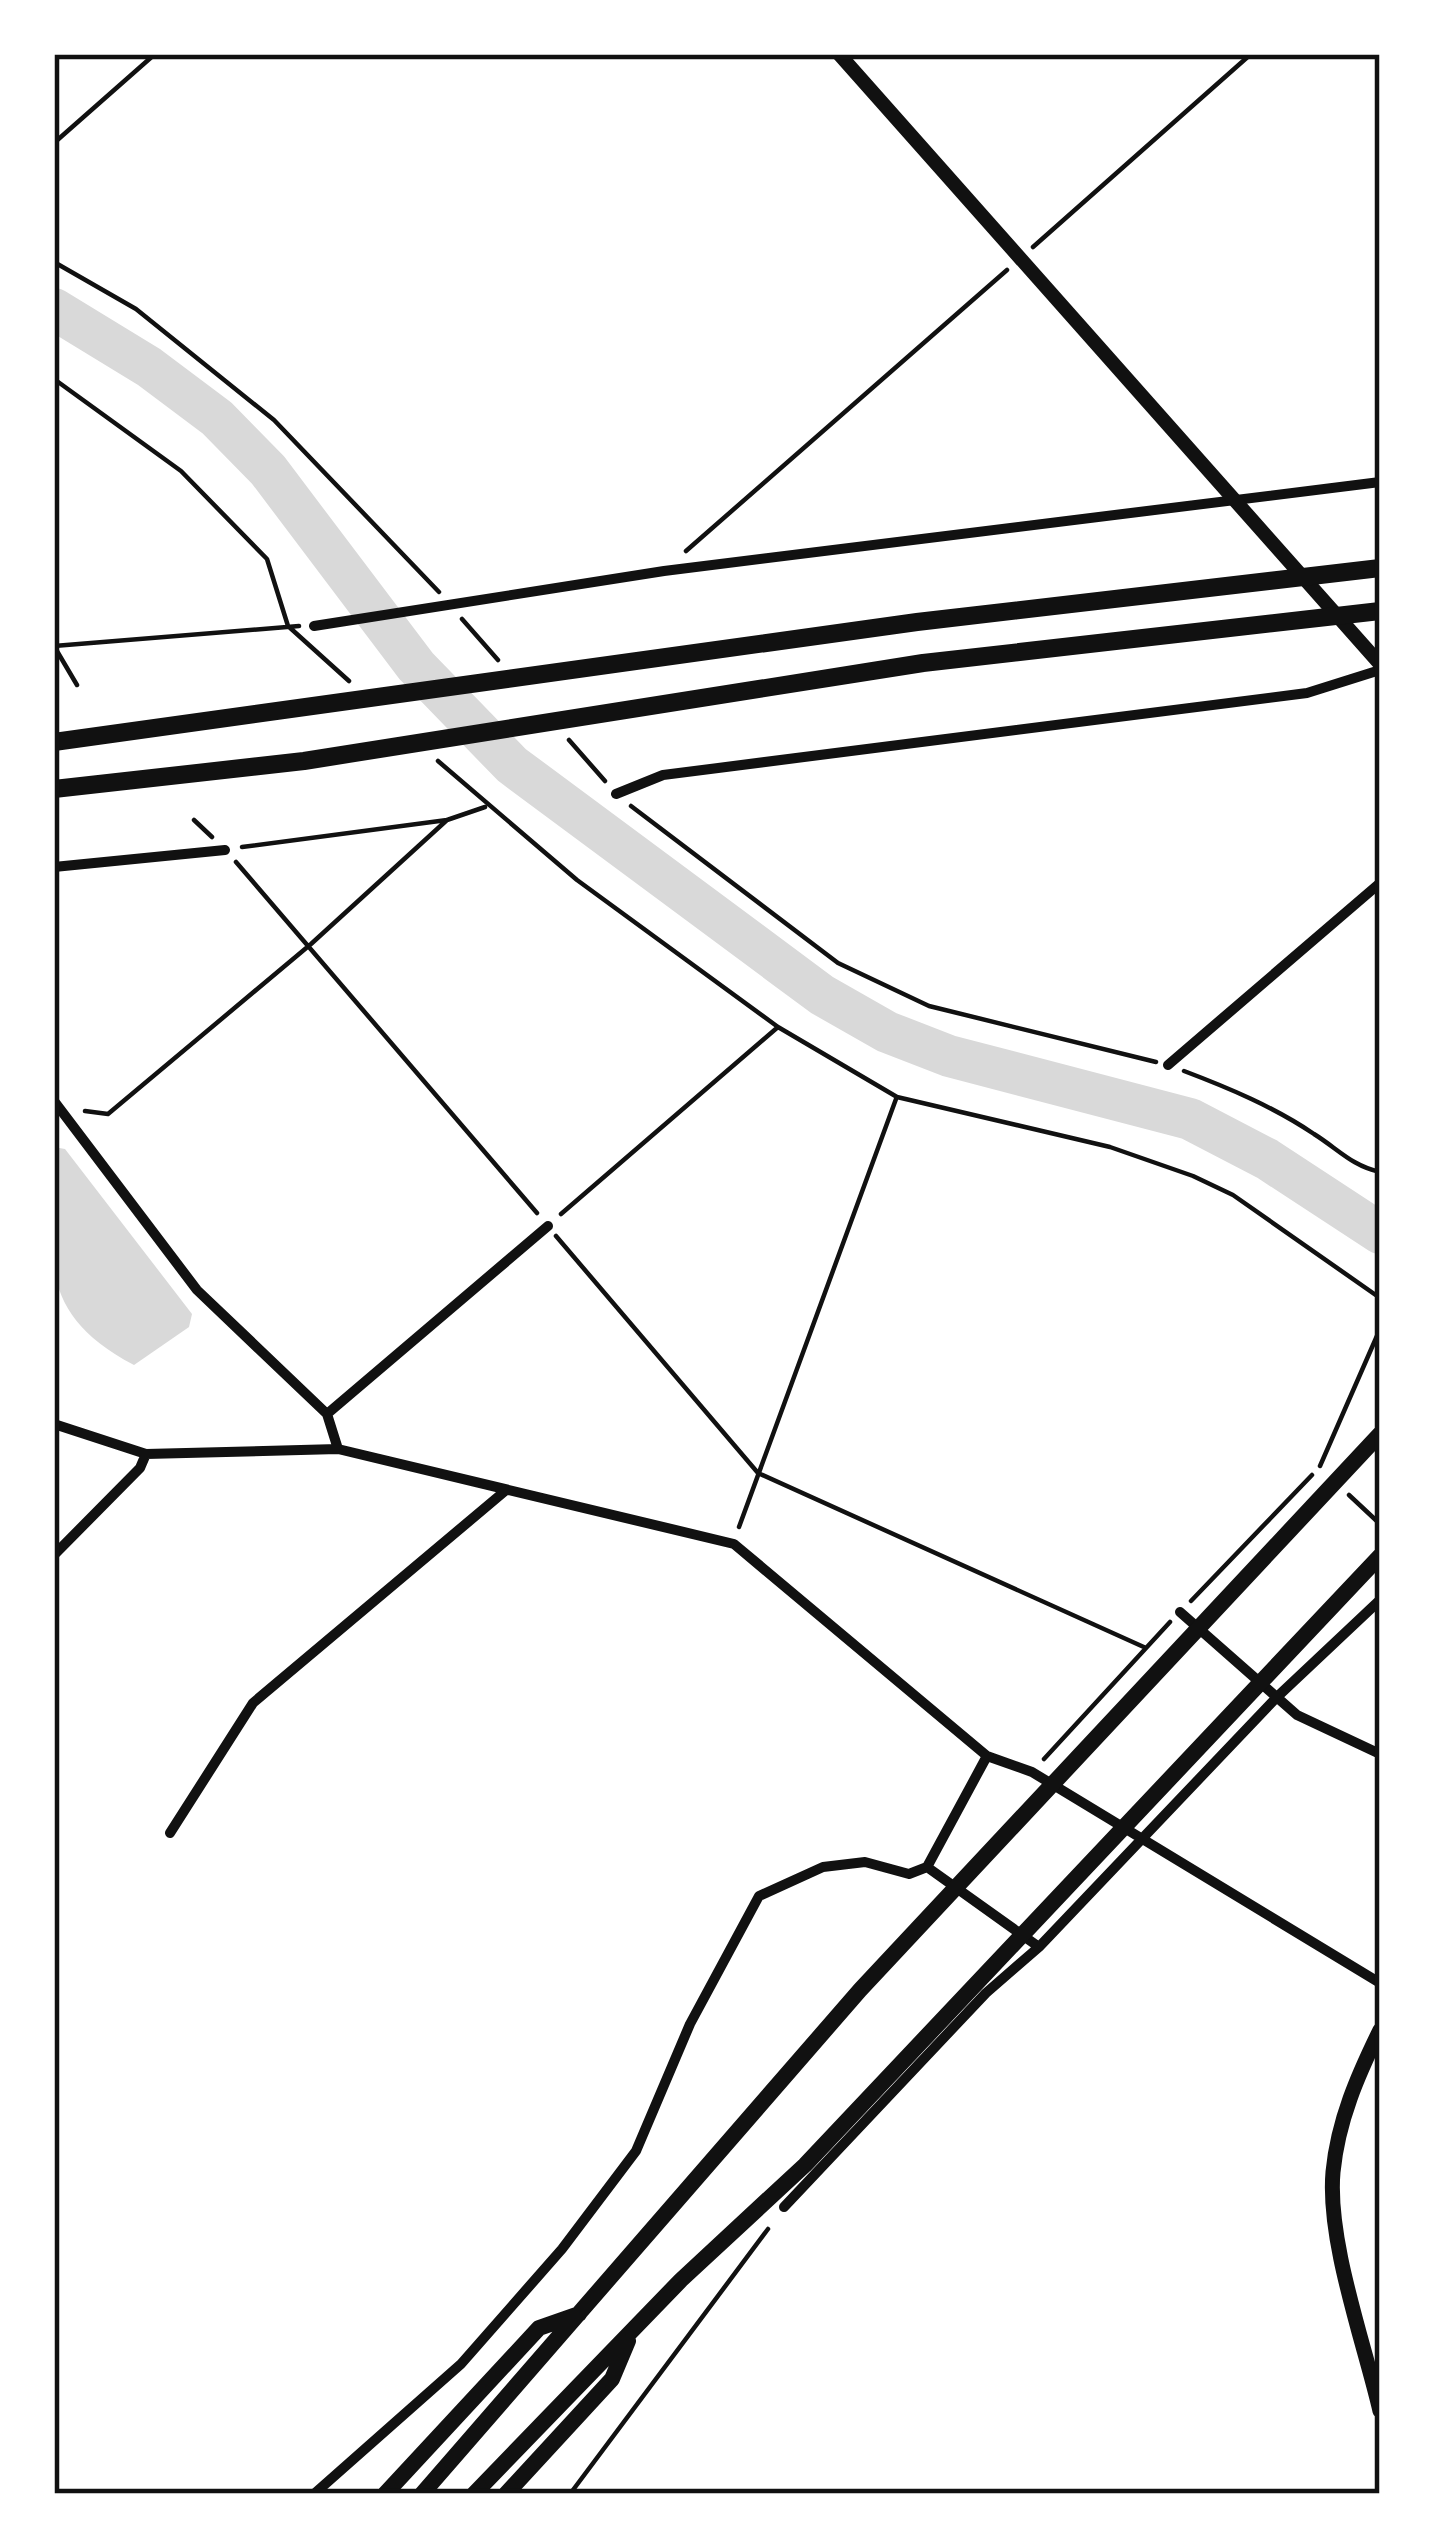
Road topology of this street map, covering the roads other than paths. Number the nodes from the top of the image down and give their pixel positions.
1 (839, 54) edge
2 (1380, 482) edge
3 (1237, 504) junction
4 (1380, 568) edge
5 (1380, 611) edge
6 (314, 626) road end
7 (1380, 667) edge
8 (54, 742) edge
9 (54, 789) edge
10 (616, 794) dead end
11 (225, 850) road end
12 (54, 867) edge
13 (1380, 883) edge
14 (1168, 1065) dead end
15 (57, 1105) edge
16 (548, 1226) road end
17 (327, 1414) junction
18 (54, 1424) edge
19 (1380, 1434) edge
20 (338, 1449) junction
21 (146, 1454) junction
22 (505, 1491) junction
23 (54, 1555) edge
24 (1380, 1556) edge
25 (1380, 1600) edge
26 (1180, 1612) dead end
27 (1277, 1697) junction
28 (1380, 1754) edge
29 (987, 1756) junction
30 (170, 1833) dead end
31 (1144, 1840) junction
32 (927, 1867) junction
33 (1039, 1947) junction
34 (1380, 1983) edge
35 (1380, 2030) edge
36 (784, 2207) road end
37 (580, 2314) junction
38 (634, 2330) junction
39 (1380, 2411) edge
40 (314, 2494) edge
41 (385, 2494) edge
42 (422, 2494) edge
43 (474, 2494) edge
44 (506, 2494) edge

1 - 3 street
2 - 3 street
3 - 6 street
3 - 7 street
4 - 8 highway
5 - 9 highway
7 - 10 street
11 - 12 street
13 - 14 street
15 - 17 street
16 - 17 street
17 - 20 street
18 - 21 street
19 - 37 highway
20 - 21 street
20 - 22 street
21 - 23 street
22 - 29 street
22 - 30 street
24 - 38 highway
25 - 27 street
26 - 27 street
27 - 28 street
27 - 31 street
29 - 31 street
29 - 32 street
31 - 33 street
31 - 34 street
32 - 33 street
32 - 40 street
33 - 36 street
35 - 39 main road
37 - 41 highway
37 - 42 highway
38 - 43 highway
38 - 44 highway

